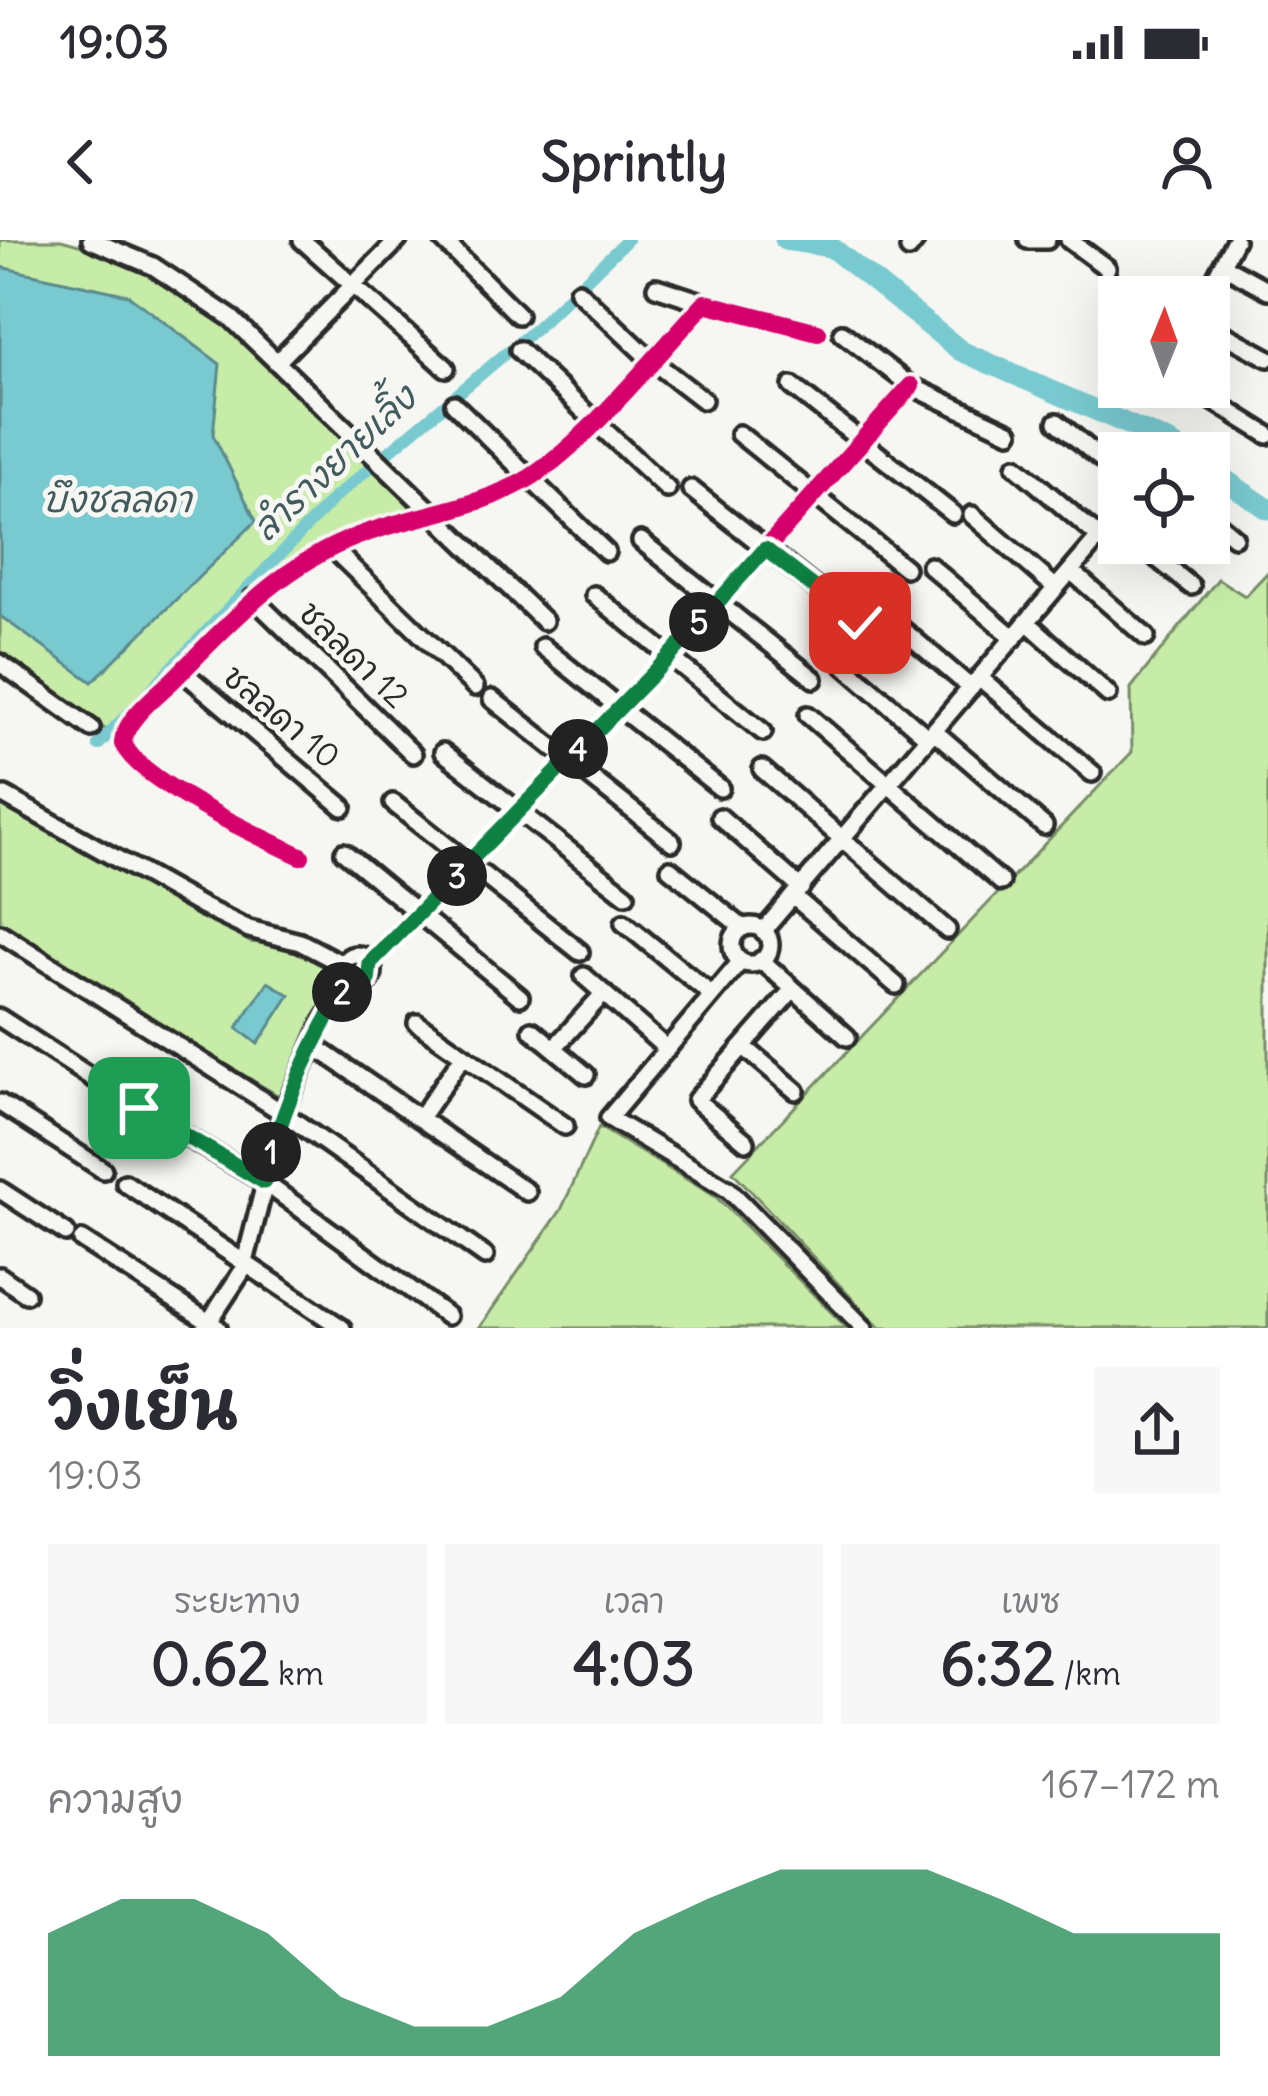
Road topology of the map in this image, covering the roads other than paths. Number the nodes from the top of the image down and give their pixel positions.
1 (302, 240) edge
2 (398, 240) edge
3 (443, 240) edge
4 (1028, 240) edge
5 (1047, 240) edge
6 (1069, 240) edge
7 (1235, 240) edge
8 (103, 242) edge
9 (1222, 265) junction
10 (1107, 268) dead end
11 (1216, 276) edge
12 (355, 283) junction
13 (656, 287) dead end
14 (1268, 290) edge
15 (578, 291) dead end
16 (706, 302) junction
17 (518, 315) dead end
18 (818, 332) dead end
19 (842, 333) dead end
20 (1230, 337) edge
21 (519, 350) dead end
22 (1268, 358) edge
23 (651, 360) junction
24 (277, 362) junction
25 (446, 368) dead end
26 (792, 386) dead end
27 (911, 386) junction
28 (703, 400) dead end
29 (454, 404) dead end
30 (1225, 408) edge
31 (594, 420) junction
32 (1057, 422) dead end
33 (1010, 432) dead end
34 (739, 434) dead end
35 (1268, 434) edge
36 (861, 442) junction
37 (1098, 456) edge
38 (1016, 466) dead end
39 (531, 477) junction
40 (668, 489) dead end
41 (691, 489) dead end
42 (812, 497) junction
43 (430, 513) junction
44 (953, 514) dead end
45 (972, 515) dead end
46 (1230, 533) edge
47 (1098, 536) edge
48 (1234, 537) dead end
49 (1098, 540) edge
50 (641, 541) dead end
51 (331, 548) junction
52 (765, 549) junction
53 (606, 552) dead end
54 (1164, 564) edge
55 (930, 566) dead end
56 (905, 568) dead end
57 (1071, 571) junction
58 (1191, 586) dead end
59 (1056, 588) junction
60 (594, 596) dead end
61 (253, 598) junction
62 (715, 604) junction
63 (889, 618) dead end
64 (544, 621) dead end
65 (1027, 622) junction
66 (860, 623) dead end
67 (1146, 637) dead end
68 (1013, 638) junction
69 (543, 647) dead end
70 (670, 656) junction
71 (0, 663) edge
72 (845, 666) dead end
73 (182, 671) junction
74 (814, 679) dead end
75 (975, 682) junction
76 (475, 687) dead end
77 (1108, 694) dead end
78 (492, 699) dead end
79 (617, 709) junction
80 (808, 715) dead end
81 (91, 728) dead end
82 (763, 732) dead end
83 (931, 735) junction
84 (443, 752) dead end
85 (413, 754) dead end
86 (566, 761) junction
87 (762, 769) dead end
88 (1092, 773) dead end
89 (890, 782) junction
90 (720, 788) dead end
91 (2, 792) edge
92 (393, 802) dead end
93 (344, 807) dead end
94 (518, 813) junction
95 (720, 817) dead end
96 (1044, 826) dead end
97 (843, 838) junction
98 (672, 842) dead end
99 (344, 852) dead end
100 (301, 856) dead end
101 (469, 864) junction
102 (670, 869) dead end
103 (1001, 882) dead end
104 (797, 892) junction
105 (626, 895) dead end
106 (419, 914) junction
107 (624, 923) dead end
108 (742, 928) junction
109 (947, 930) dead end
110 (763, 932) junction
111 (0, 933) edge
112 (580, 952) dead end
113 (761, 960) junction
114 (741, 961) junction
115 (370, 963) junction
116 (342, 964) junction
117 (584, 976) dead end
118 (347, 984) junction
119 (896, 985) dead end
120 (793, 989) junction
121 (604, 993) junction
122 (712, 995) junction
123 (520, 997) dead end
124 (0, 1018) edge
125 (417, 1023) dead end
126 (532, 1030) dead end
127 (847, 1037) dead end
128 (313, 1045) junction
129 (743, 1046) junction
130 (554, 1048) junction
131 (667, 1048) junction
132 (464, 1057) junction
133 (586, 1075) dead end
134 (796, 1091) dead end
135 (123, 1098) dead end
136 (0, 1103) edge
137 (139, 1108) dead end
138 (283, 1113) junction
139 (420, 1118) junction
140 (565, 1126) dead end
141 (746, 1142) dead end
142 (103, 1170) dead end
143 (264, 1182) junction
144 (125, 1184) dead end
145 (0, 1190) edge
146 (527, 1192) dead end
147 (485, 1256) dead end
148 (246, 1262) junction
149 (0, 1276) edge
150 (26, 1294) dead end
151 (447, 1316) dead end
152 (211, 1326) edge
153 (342, 1328) edge
154 (864, 1328) edge

1 - 12 street
2 - 12 street
3 - 17 street
4 - 5 street
6 - 10 street
7 - 9 street
8 - 24 street
9 - 11 street
9 - 14 street
12 - 24 street
12 - 25 street
13 - 16 street
15 - 23 street
16 - 18 street
16 - 23 street
19 - 27 street
20 - 22 street
21 - 31 street
23 - 28 street
23 - 31 street
24 - 43 street
26 - 36 street
27 - 33 street
27 - 36 street
29 - 39 street
30 - 35 street
31 - 39 street
31 - 40 street
32 - 37 street
34 - 42 street
36 - 42 street
36 - 44 street
38 - 47 street
39 - 43 street
39 - 53 street
41 - 52 street
42 - 52 street
42 - 56 street
43 - 51 street
43 - 64 street
45 - 59 street
46 - 48 street
49 - 57 street
50 - 62 street
51 - 61 street
51 - 76 street
52 - 62 street
52 - 66 street
54 - 58 street
55 - 68 street
57 - 59 street
57 - 67 street
59 - 65 street
60 - 70 street
61 - 73 street
61 - 85 street, ชลลดา 12
62 - 70 street
62 - 74 street
63 - 75 street
65 - 68 street
65 - 77 street
68 - 75 street
69 - 79 street
70 - 79 street
70 - 82 street
71 - 81 street
72 - 83 street
73 - 93 street, ชลลดา 10
73 - 100 street
75 - 83 street
75 - 88 street
78 - 86 street
79 - 86 street
79 - 90 street
80 - 89 street
83 - 89 street
83 - 96 street
84 - 94 street
86 - 94 street
86 - 98 street
87 - 97 street
89 - 97 street
89 - 103 street
91 - 116 street
92 - 101 street
94 - 101 street
94 - 105 street
95 - 104 street
97 - 104 street
97 - 109 street
99 - 106 street
101 - 106 street
101 - 112 street
102 - 108 street
104 - 110 street
104 - 119 street
106 - 115 street
106 - 123 street
107 - 122 street
108 - 110 street
108 - 114 street
110 - 113 street
111 - 138 street
113 - 114 street
113 - 120 street
114 - 122 street
115 - 116 street
115 - 118 street
116 - 118 street
117 - 121 street
118 - 128 street
120 - 127 street
120 - 129 street
121 - 130 street
121 - 131 street
122 - 131 street
124 - 135 street
125 - 132 street
126 - 130 street
128 - 138 street
128 - 139 street
129 - 134 street
129 - 141 street
130 - 133 street
131 - 154 street
132 - 139 street
132 - 140 street
136 - 142 street
137 - 143 street
138 - 143 street
138 - 147 street
139 - 146 street
143 - 148 street
143 - 151 street
144 - 148 street
145 - 152 street
148 - 152 street
148 - 153 street
149 - 150 street

